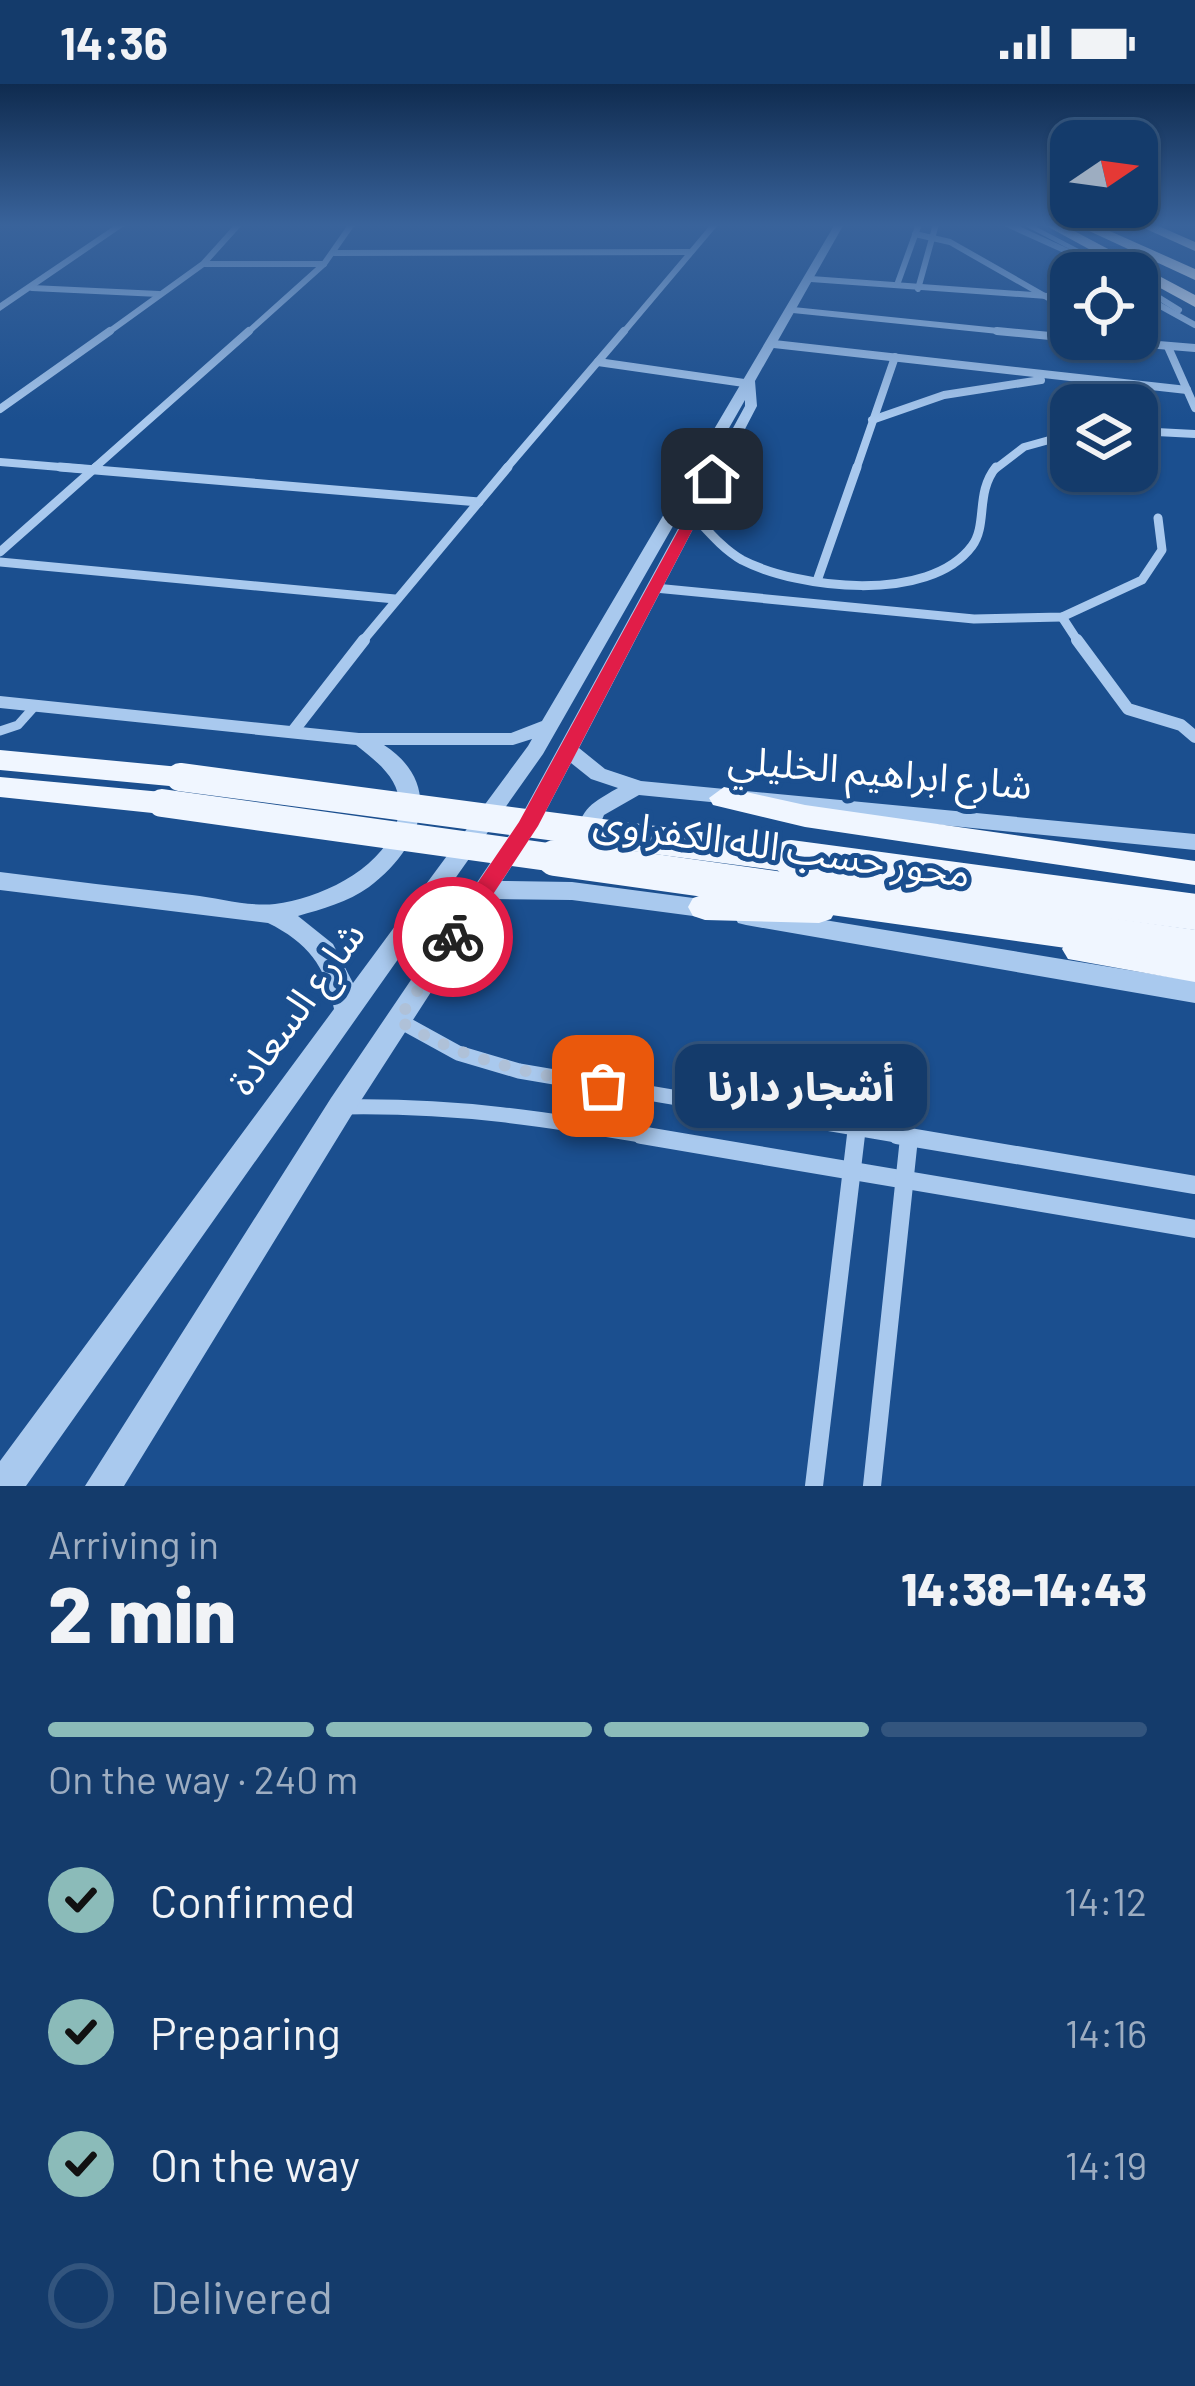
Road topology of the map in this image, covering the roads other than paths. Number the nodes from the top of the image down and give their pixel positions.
1 (30, 289) edge
2 (62, 289) edge
3 (166, 289) edge
4 (295, 289) edge
5 (658, 289) edge
6 (805, 289) edge
7 (946, 289) edge
8 (963, 289) edge
9 (1035, 289) edge
10 (160, 294) junction
11 (1047, 296) junction
12 (1158, 296) edge
13 (1050, 298) edge
14 (1050, 303) edge
15 (1158, 304) edge
16 (795, 307) junction
17 (0, 308) edge
18 (1191, 322) edge
19 (1050, 332) edge
20 (1158, 341) edge
21 (774, 344) junction
22 (1158, 346) edge
23 (1195, 346) edge
24 (1168, 347) junction
25 (895, 358) junction
26 (598, 362) junction
27 (1078, 378) junction
28 (751, 384) junction
29 (1187, 390) junction
30 (1195, 408) edge
31 (0, 410) edge
32 (872, 420) junction
33 (1158, 432) edge
34 (1195, 434) edge
35 (1050, 439) edge
36 (0, 463) edge
37 (90, 470) junction
38 (479, 502) junction
39 (694, 516) junction
40 (1158, 518) dead end
41 (0, 552) edge
42 (0, 562) edge
43 (817, 580) junction
44 (878, 585) junction
45 (655, 588) junction
46 (395, 598) junction
47 (881, 611) junction
48 (1062, 616) junction
49 (0, 702) edge
50 (35, 706) junction
51 (551, 724) junction
52 (294, 730) junction
53 (0, 731) edge
54 (1195, 737) edge
55 (359, 739) junction
56 (569, 750) junction
57 (0, 760) edge
58 (636, 787) junction
59 (0, 788) edge
60 (171, 790) junction
61 (724, 798) junction
62 (1195, 842) edge
63 (1195, 873) edge
64 (0, 881) edge
65 (484, 890) junction
66 (615, 895) junction
67 (705, 907) junction
68 (1195, 912) edge
69 (272, 914) junction
70 (1195, 948) edge
71 (1195, 968) edge
72 (1195, 992) edge
73 (346, 1010) junction
74 (398, 1020) junction
75 (341, 1107) junction
76 (857, 1129) junction
77 (909, 1138) junction
78 (853, 1173) junction
79 (904, 1182) junction
80 (1195, 1185) edge
81 (1195, 1229) edge
82 (4, 1486) edge
83 (104, 1486) edge
84 (814, 1486) edge
85 (872, 1486) edge

1 - 17 street
2 - 10 street
3 - 10 street
4 - 37 street
5 - 26 street
6 - 16 street, شارع السعادة
7 - 14 street
8 - 11 street
9 - 11 street
10 - 31 street
11 - 13 street
12 - 18 street
15 - 18 street
16 - 19 street
16 - 21 street, شارع السعادة
20 - 23 street
21 - 25 street
21 - 28 street, شارع السعادة
22 - 24 street
23 - 24 street
24 - 29 street
25 - 27 street
25 - 32 street
26 - 28 street
26 - 38 street
27 - 29 street
27 - 32 street
28 - 39 street, شارع السعادة
28 - 51 street, شارع السعادة
29 - 30 street
32 - 43 street
33 - 34 street
35 - 44 street
36 - 37 street
37 - 38 street
37 - 41 street
38 - 46 street
39 - 43 street
39 - 45 street, شارع السعادة
40 - 48 street
42 - 46 street
43 - 44 street
44 - 47 street
45 - 47 street
45 - 56 street, شارع السعادة
46 - 52 street
47 - 48 street
48 - 54 street
49 - 50 street
50 - 52 street
50 - 53 lane
51 - 55 street
51 - 73 street, شارع السعادة
52 - 55 street
55 - 69 street
56 - 58 street, شارع ابراهيم الخليلي
56 - 65 street, شارع السعادة
57 - 60 main road, محور حسب الله الكفراوى
58 - 61 street, شارع ابراهيم الخليلي
58 - 66 street
59 - 60 main road, محور حسب الله الكفراوى
60 - 68 main road, محور حسب الله الكفراوى, bridge
60 - 70 main road, محور حسب الله الكفراوى, bridge
61 - 62 street, شارع ابراهيم الخليلي
61 - 63 main road
64 - 69 street
65 - 66 street
65 - 74 street, شارع السعادة
66 - 67 street
67 - 71 main road
67 - 72 street
69 - 73 street
73 - 82 street, شارع السعادة
74 - 75 street, شارع السعادة
74 - 76 street
75 - 78 street
75 - 83 street, شارع السعادة
76 - 77 street
76 - 78 street
77 - 79 street
77 - 80 street
78 - 79 street
78 - 84 street
79 - 81 street
79 - 85 street

